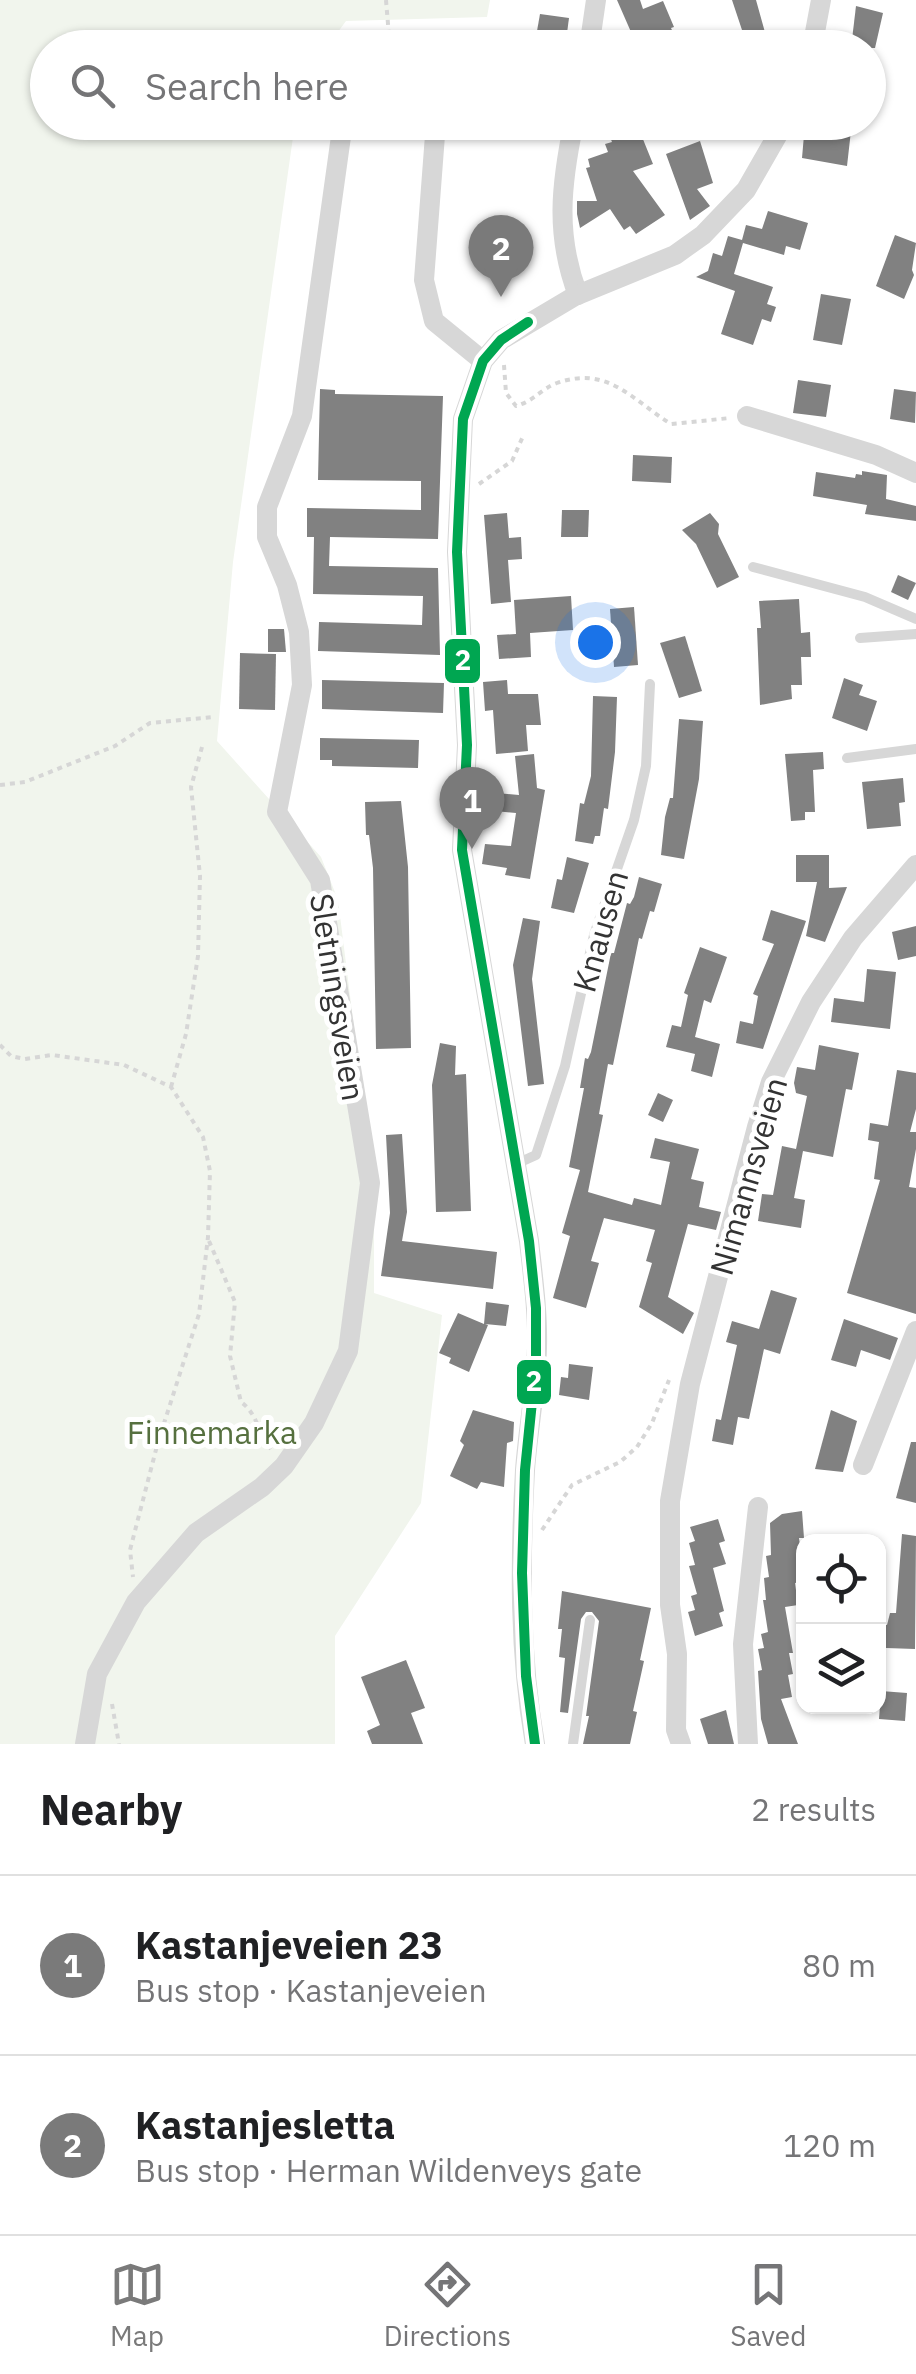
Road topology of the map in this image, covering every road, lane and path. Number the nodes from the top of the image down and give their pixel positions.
1 (386, 0) edge
2 (596, 0) edge
3 (821, 0) edge
4 (388, 30) edge
5 (592, 30) edge
6 (815, 30) edge
7 (340, 140) edge
8 (435, 140) edge
9 (570, 140) edge
10 (775, 140) edge
11 (578, 295) junction
12 (487, 356) junction
13 (748, 416) joint
14 (524, 434) dead end
15 (916, 473) edge
16 (460, 496) junction
17 (753, 567) dead end
18 (916, 619) edge
19 (916, 634) edge
20 (860, 638) dead end
21 (650, 684) dead end
22 (213, 717) dead end
23 (202, 747) dead end
24 (916, 749) edge
25 (847, 758) dead end
26 (0, 785) edge
27 (916, 865) edge
28 (0, 1044) edge
29 (171, 1086) junction
30 (516, 1164) junction
31 (208, 1237) junction
32 (916, 1331) edge
33 (672, 1374) dead end
34 (863, 1465) dead end
35 (284, 1466) junction
36 (758, 1507) dead end
37 (522, 1550) junction
38 (136, 1602) junction
39 (590, 1620) dead end
40 (677, 1739) edge
41 (85, 1744) edge
42 (535, 1744) edge
43 (573, 1744) edge
44 (748, 1744) edge

1 - 4 path
2 - 5 street
3 - 6 street
7 - 35 street, Sletningsveien
8 - 12 street
9 - 11 street
10 - 11 street
11 - 12 street
12 - 13 path
12 - 16 street
13 - 15 street
14 - 16 path
16 - 30 street
17 - 18 lane
19 - 20 lane
21 - 30 lane, Knausen
22 - 26 path
23 - 29 path
24 - 25 lane
27 - 40 street, Nimannsveien
28 - 29 path
29 - 31 path
30 - 37 street
31 - 35 path
31 - 38 path
32 - 34 street
33 - 37 path
35 - 38 street, Sletningsveien
36 - 44 street
37 - 42 street
38 - 41 street, Sletningsveien
39 - 43 lane

